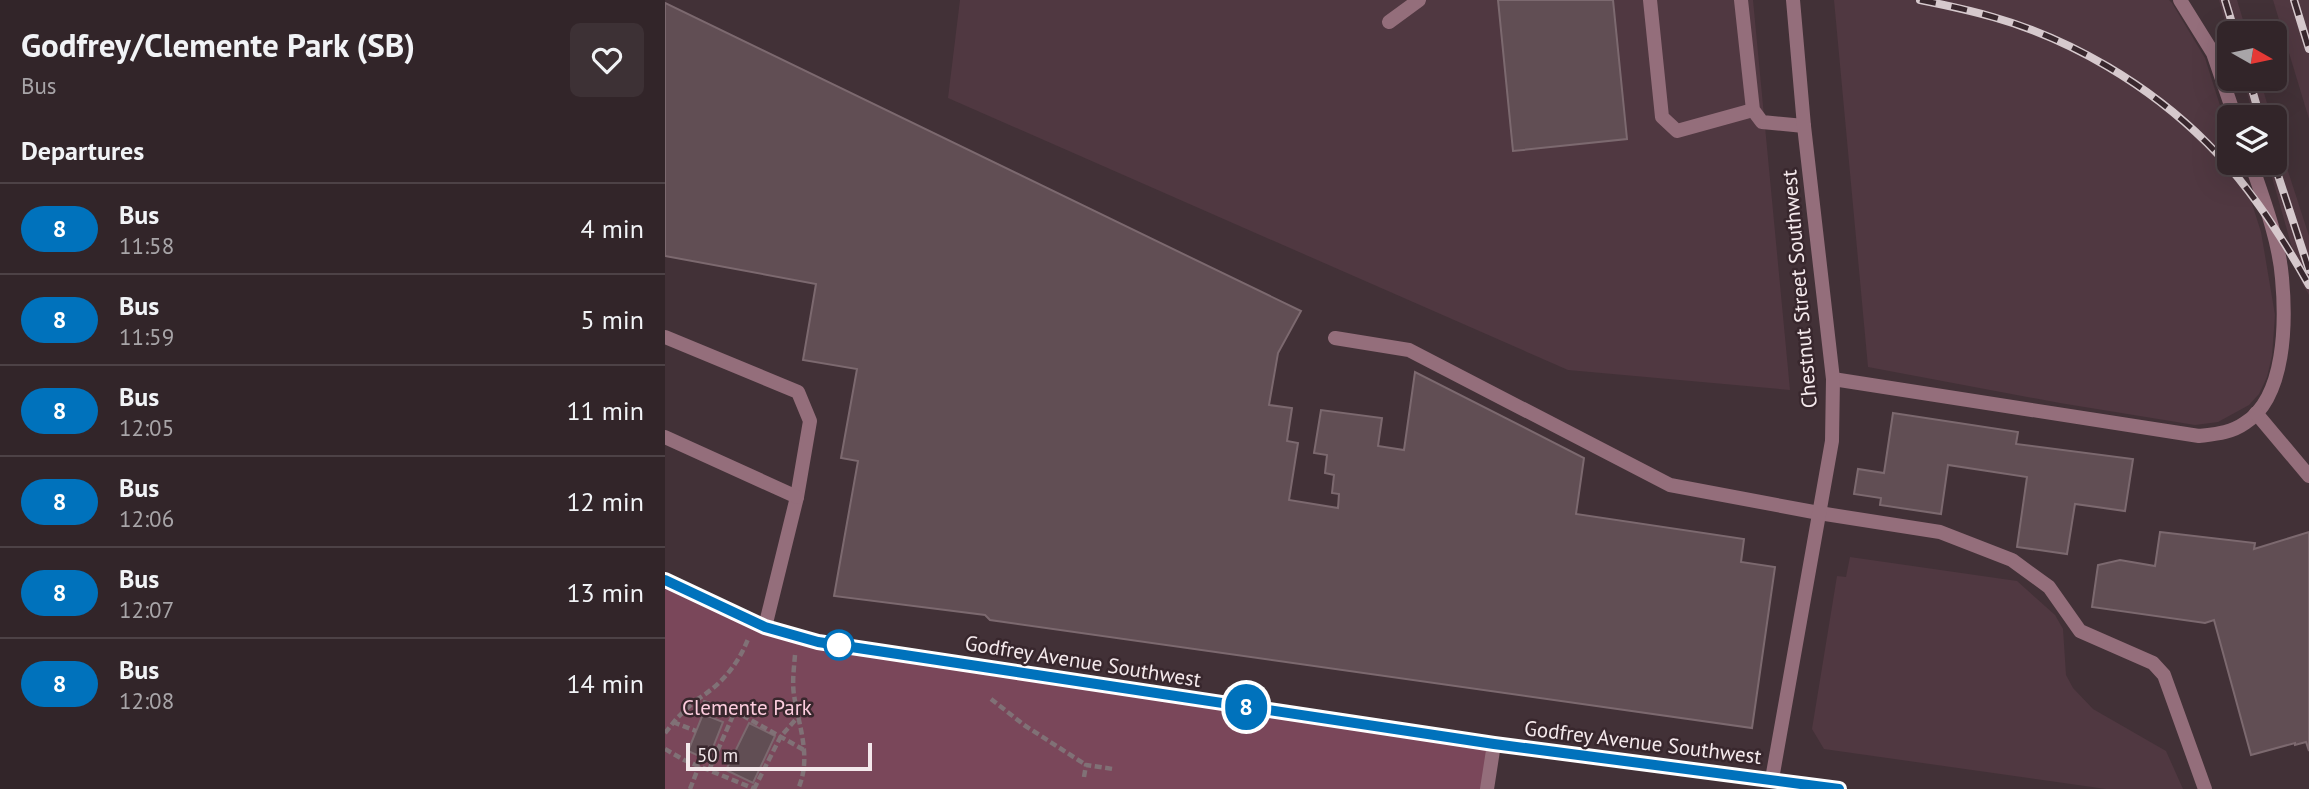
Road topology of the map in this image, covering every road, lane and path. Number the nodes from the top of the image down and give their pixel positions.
1 (1419, 0) edge
2 (1650, 0) edge
3 (1741, 0) edge
4 (1793, 0) edge
5 (2180, 0) edge
6 (1389, 22) dead end
7 (2231, 105) edge
8 (1753, 110) junction
9 (1804, 127) junction
10 (2255, 175) edge
11 (665, 337) edge
12 (1335, 338) dead end
13 (1833, 379) junction
14 (2256, 413) junction
15 (665, 437) edge
16 (2309, 476) edge
17 (797, 497) junction
18 (1819, 513) junction
19 (665, 580) edge
20 (760, 624) junction
21 (798, 637) junction
22 (991, 699) dead end
23 (696, 700) junction
24 (734, 711) junction
25 (798, 717) junction
26 (673, 723) junction
27 (696, 731) dead end
28 (665, 733) edge
29 (781, 736) junction
30 (1494, 744) junction
31 (665, 749) edge
32 (804, 750) junction
33 (1086, 765) junction
34 (699, 766) junction
35 (1113, 769) dead end
36 (709, 770) junction
37 (1084, 777) dead end
38 (1772, 784) edge
39 (691, 789) edge
40 (755, 789) edge
41 (798, 789) edge
42 (1487, 789) edge
43 (1839, 789) edge
44 (2205, 789) edge

1 - 6 street
2 - 8 street
3 - 8 street
4 - 9 street, Chestnut Street Southwest
5 - 7 street
8 - 9 street
9 - 13 street, Chestnut Street Southwest
10 - 14 street
11 - 17 street
12 - 18 street
13 - 14 street
13 - 18 street, Chestnut Street Southwest
14 - 16 street
15 - 17 street
17 - 20 street
18 - 38 street, Chestnut Street Southwest
18 - 44 street
19 - 20 main road, Godfrey Avenue Southwest
20 - 21 main road, Godfrey Avenue Southwest
20 - 23 path
21 - 25 path
21 - 30 main road, Godfrey Avenue Southwest
22 - 33 path
23 - 24 path
23 - 26 path
24 - 29 path
24 - 36 path
25 - 29 path
25 - 32 path
26 - 27 path
26 - 28 path
29 - 32 path
29 - 40 path
30 - 38 main road, Godfrey Avenue Southwest
30 - 42 street
31 - 34 path
32 - 41 path
33 - 35 path
33 - 37 path
34 - 36 path
34 - 39 path
36 - 40 path
38 - 43 main road, Godfrey Avenue Southwest

